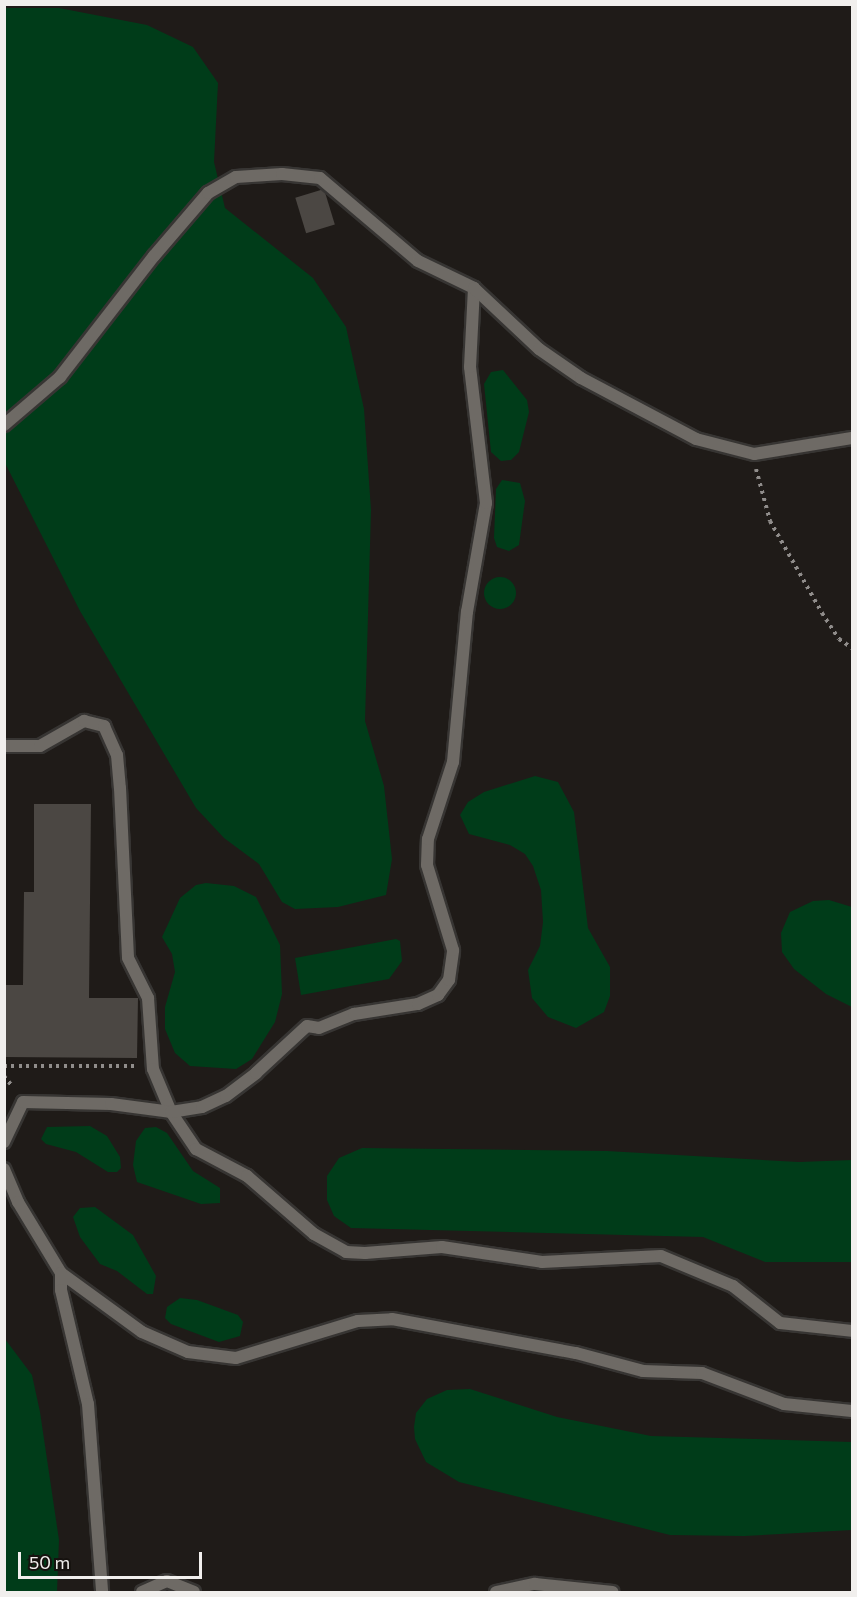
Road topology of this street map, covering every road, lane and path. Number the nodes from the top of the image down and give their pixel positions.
1 (474, 288) junction
2 (4, 425) edge
3 (852, 438) edge
4 (754, 454) junction
5 (852, 648) edge
6 (4, 746) edge
7 (4, 1066) edge
8 (137, 1066) dead end
9 (171, 1112) junction
10 (4, 1142) edge
11 (4, 1169) edge
12 (61, 1273) junction
13 (852, 1331) edge
14 (852, 1411) edge
15 (102, 1593) edge
16 (142, 1593) edge
17 (194, 1593) edge
18 (496, 1593) edge
19 (613, 1593) edge

1 - 2 lane
1 - 4 lane
1 - 9 lane
3 - 4 lane
4 - 5 path
6 - 9 lane
7 - 8 path
9 - 10 lane
9 - 13 lane
11 - 12 lane
12 - 14 lane
12 - 15 lane
16 - 17 lane
18 - 19 lane

